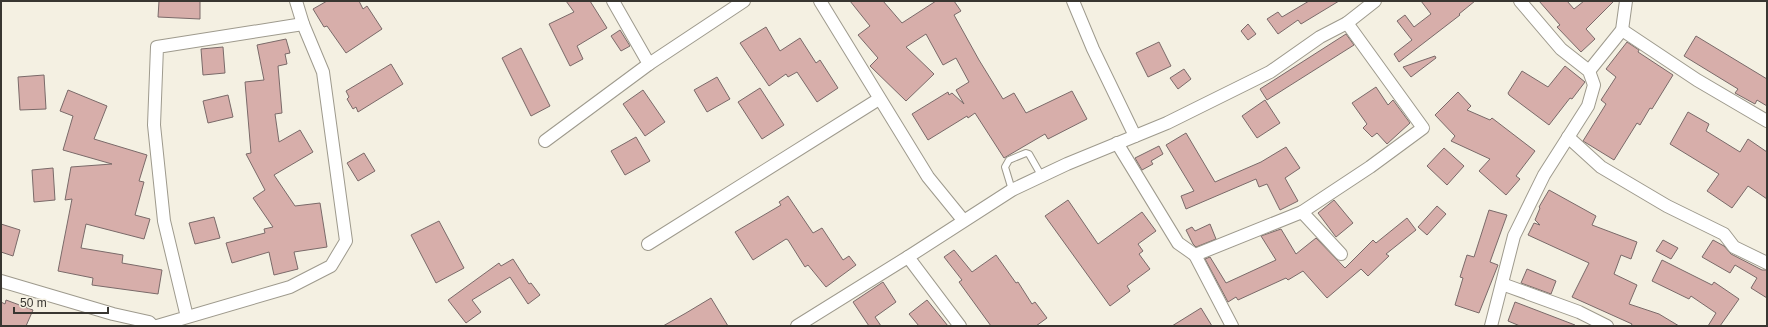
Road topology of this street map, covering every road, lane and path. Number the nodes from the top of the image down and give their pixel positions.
1 (296, 1) edge
2 (613, 1) edge
3 (744, 1) edge
4 (820, 1) edge
5 (1073, 1) edge
6 (1375, 1) edge
7 (1520, 1) edge
8 (1626, 1) edge
9 (1347, 23) junction
10 (303, 24) junction
11 (1622, 30) junction
12 (649, 64) junction
13 (1589, 71) junction
14 (879, 99) junction
15 (1767, 121) edge
16 (1135, 136) junction
17 (1568, 137) junction
18 (544, 141) dead end
19 (1117, 143) junction
20 (1041, 175) junction
21 (1012, 190) junction
22 (1302, 212) junction
23 (963, 220) junction
24 (648, 244) dead end
25 (1341, 254) dead end
26 (1195, 255) junction
27 (908, 257) junction
28 (1767, 263) edge
29 (1, 282) edge
30 (1502, 284) junction
31 (187, 318) junction
32 (153, 326) edge
33 (157, 326) edge
34 (797, 326) edge
35 (960, 326) edge
36 (1232, 326) edge
37 (1491, 326) edge
38 (1607, 326) edge

1 - 10 street
2 - 12 street
3 - 12 street
4 - 14 street
5 - 16 street
6 - 9 street
7 - 13 street
8 - 11 street
9 - 16 street
9 - 22 street
10 - 31 street
10 - 31 street
11 - 13 street
11 - 15 street
12 - 18 street
13 - 17 street
14 - 23 street
14 - 24 street
16 - 19 street
17 - 28 street
17 - 30 street
19 - 20 street
19 - 26 street
20 - 21 street
20 - 21 lane
21 - 23 street
22 - 25 street
22 - 26 street
23 - 27 street
26 - 36 street
27 - 34 street
27 - 35 street
29 - 32 street
30 - 37 street
30 - 38 street
31 - 33 street

